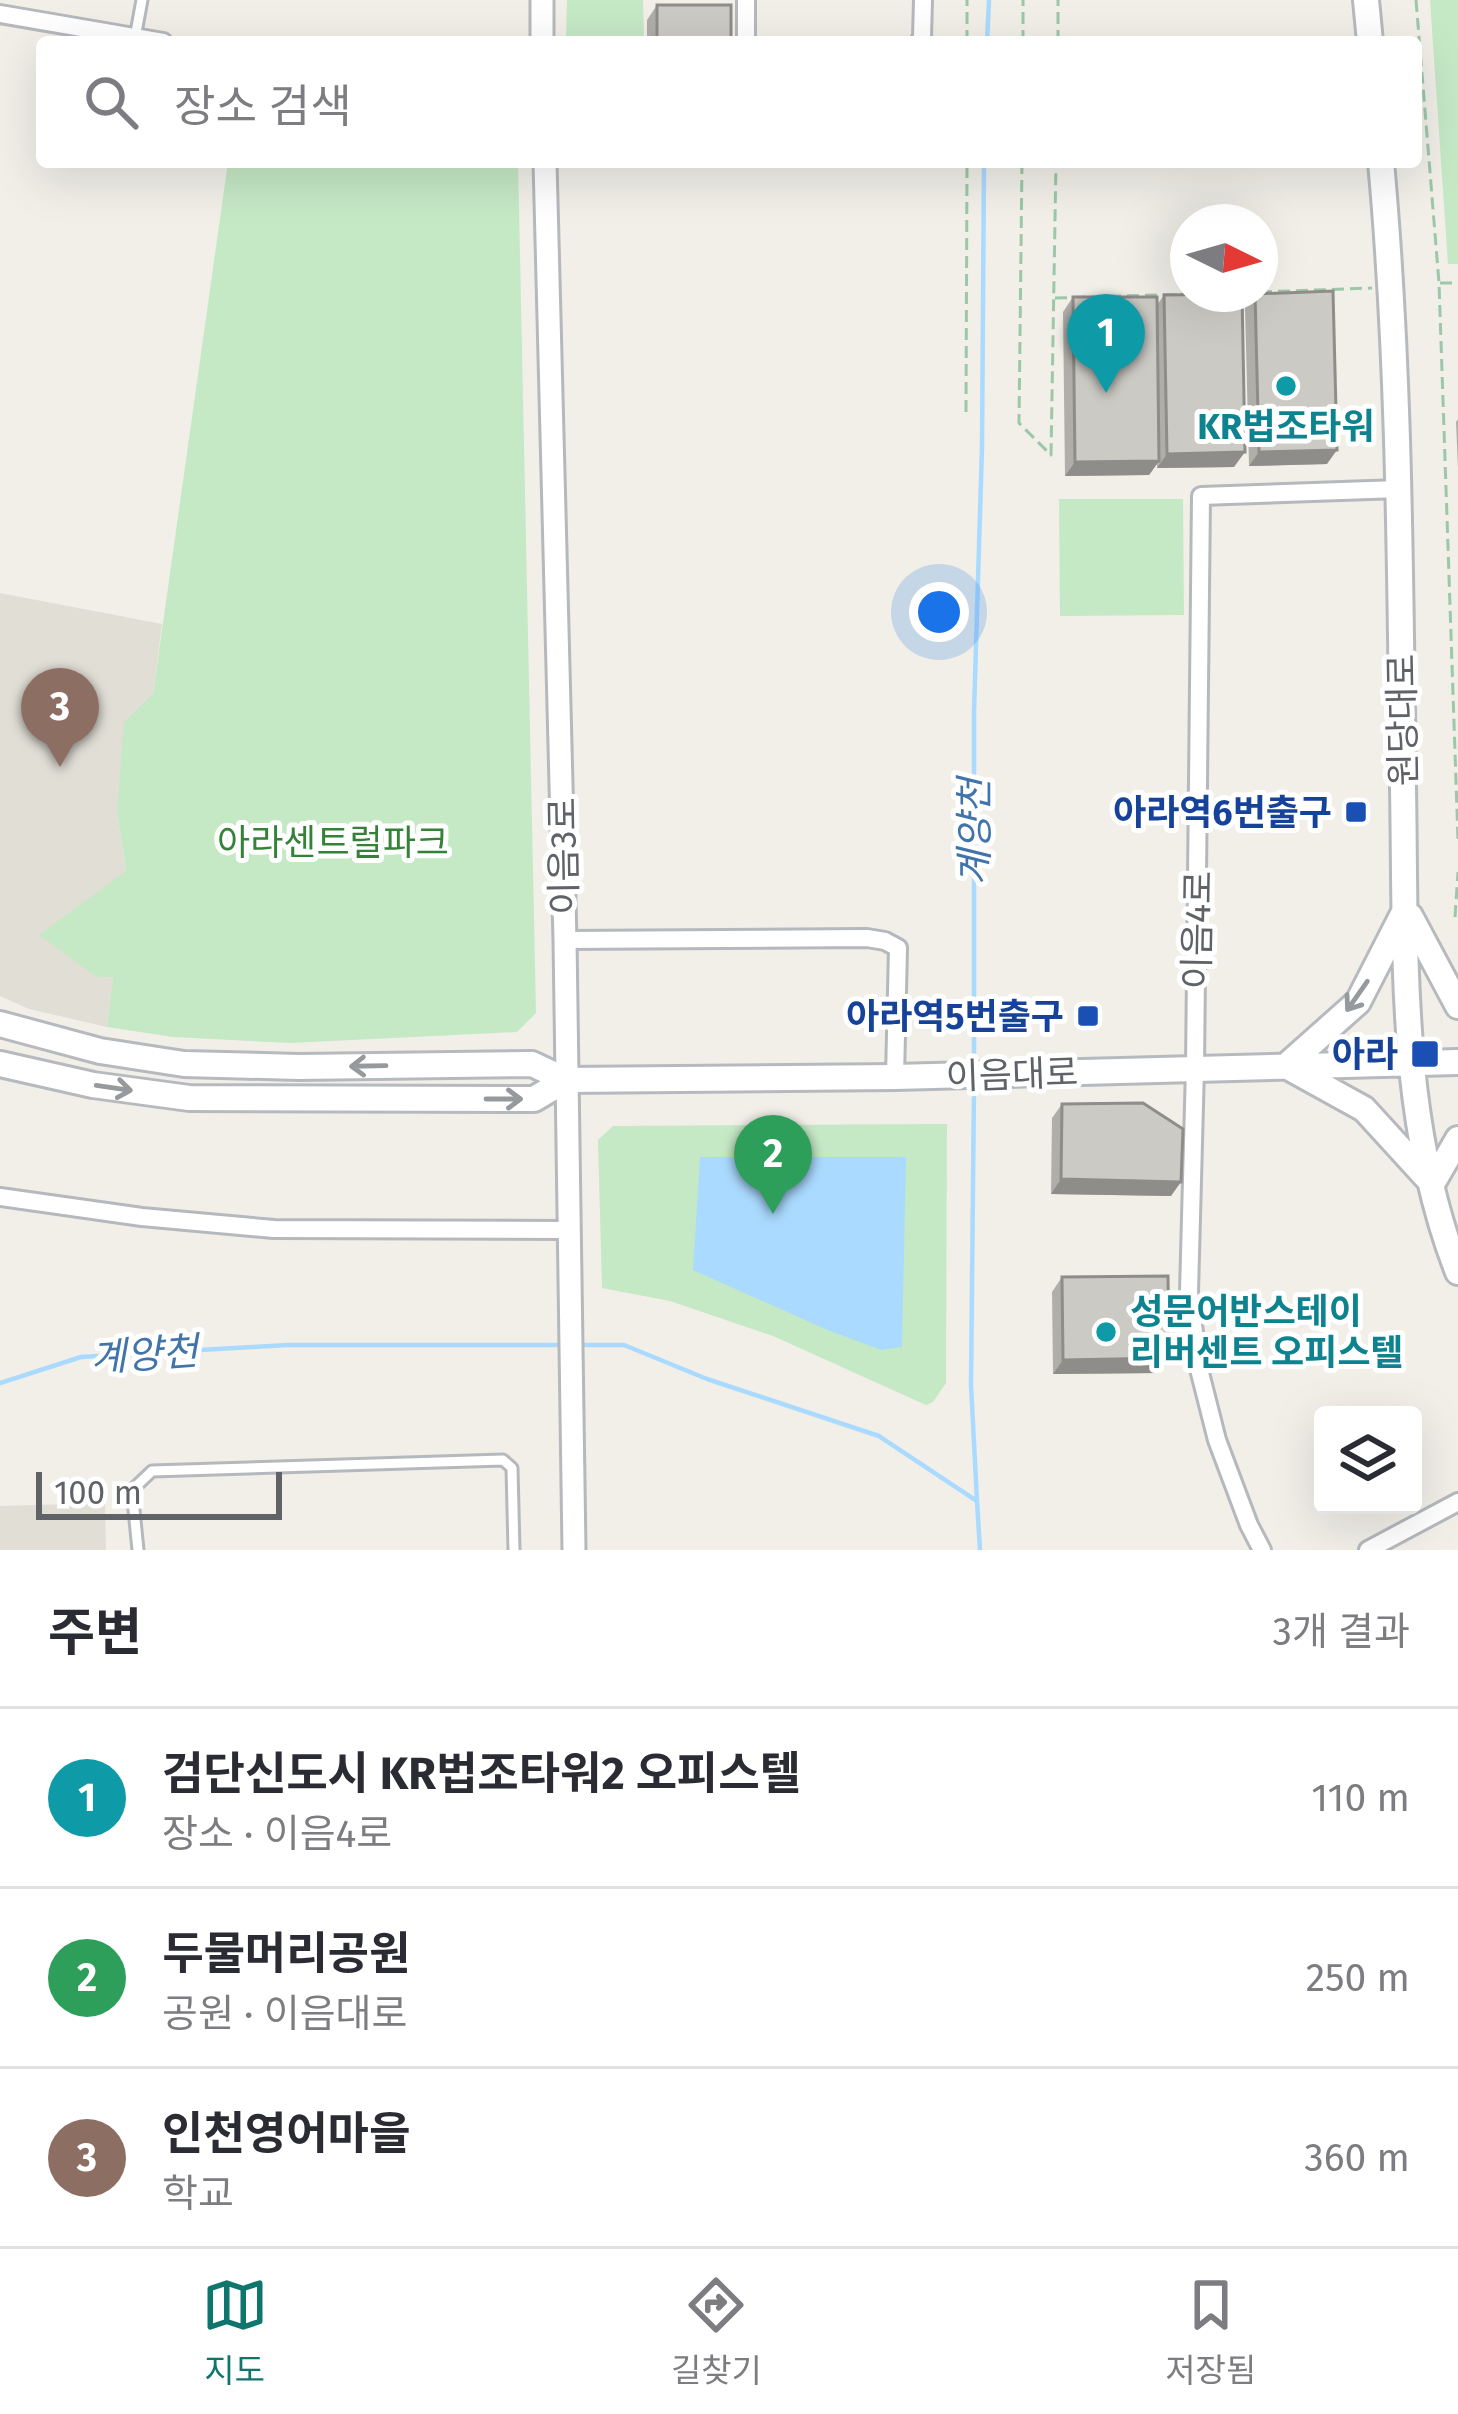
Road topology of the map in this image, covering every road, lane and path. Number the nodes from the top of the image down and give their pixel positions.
1 (142, 0) edge
2 (542, 0) edge
3 (746, 0) edge
4 (923, 0) edge
5 (967, 0) edge
6 (1023, 0) edge
7 (1058, 0) edge
8 (1366, 0) edge
9 (1416, 0) edge
10 (0, 14) edge
11 (124, 36) edge
12 (135, 36) edge
13 (542, 36) edge
14 (746, 36) edge
15 (922, 36) edge
16 (967, 36) edge
17 (1023, 36) edge
18 (1058, 36) edge
19 (1369, 36) edge
20 (1419, 36) edge
21 (1422, 74) edge
22 (544, 168) edge
23 (967, 168) edge
24 (1022, 168) edge
25 (1056, 168) edge
26 (1382, 168) edge
27 (1439, 283) junction
28 (1458, 283) edge
29 (1392, 287) junction
30 (1278, 291) edge
31 (1170, 295) edge
32 (1053, 298) junction
33 (966, 412) dead end
34 (1399, 488) junction
35 (1458, 841) edge
36 (1458, 872) edge
37 (1406, 908) junction
38 (1455, 917) edge
39 (565, 940) junction
40 (1458, 1006) edge
41 (0, 1024) edge
42 (1458, 1062) edge
43 (1413, 1063) junction
44 (0, 1064) edge
45 (1286, 1066) junction
46 (1195, 1069) junction
47 (895, 1077) junction
48 (566, 1080) junction
49 (1458, 1138) edge
50 (1432, 1184) junction
51 (0, 1197) edge
52 (568, 1230) junction
53 (1458, 1272) edge
54 (1458, 1502) edge
55 (138, 1550) edge
56 (514, 1550) edge
57 (574, 1550) edge
58 (1262, 1550) edge
59 (1368, 1550) edge

1 - 12 lane
2 - 13 street
3 - 14 street
4 - 15 street
5 - 16 path
6 - 17 path
7 - 18 path
8 - 19 main road
9 - 20 path
10 - 11 street
21 - 27 path
22 - 39 street, 이음3로
23 - 33 path
24 - 32 path
25 - 32 path
26 - 29 main road, 원당대로
27 - 28 path
27 - 35 path
29 - 30 path
29 - 34 main road, 원당대로
31 - 32 path
34 - 37 main road, 원당대로
34 - 46 street, 이음4로
36 - 38 path
37 - 40 main road
37 - 43 main road, 원당대로
37 -> 45 main road
39 - 47 street
39 - 48 street, 이음3로
48 -> 41 main road, 이음대로
42 - 43 main road, 이음대로
43 - 45 main road, 이음대로
43 - 50 main road, 원당대로
44 -> 48 main road, 이음대로
45 - 46 main road, 이음대로
45 - 50 main road
46 - 47 main road, 이음대로
46 - 58 street, 이음4로
47 - 48 main road, 이음대로
48 - 52 street, 이음3로
49 - 50 main road
50 - 53 main road, 원당대로
51 - 52 street
52 - 57 street, 이음3로
54 - 59 street
55 - 56 lane

